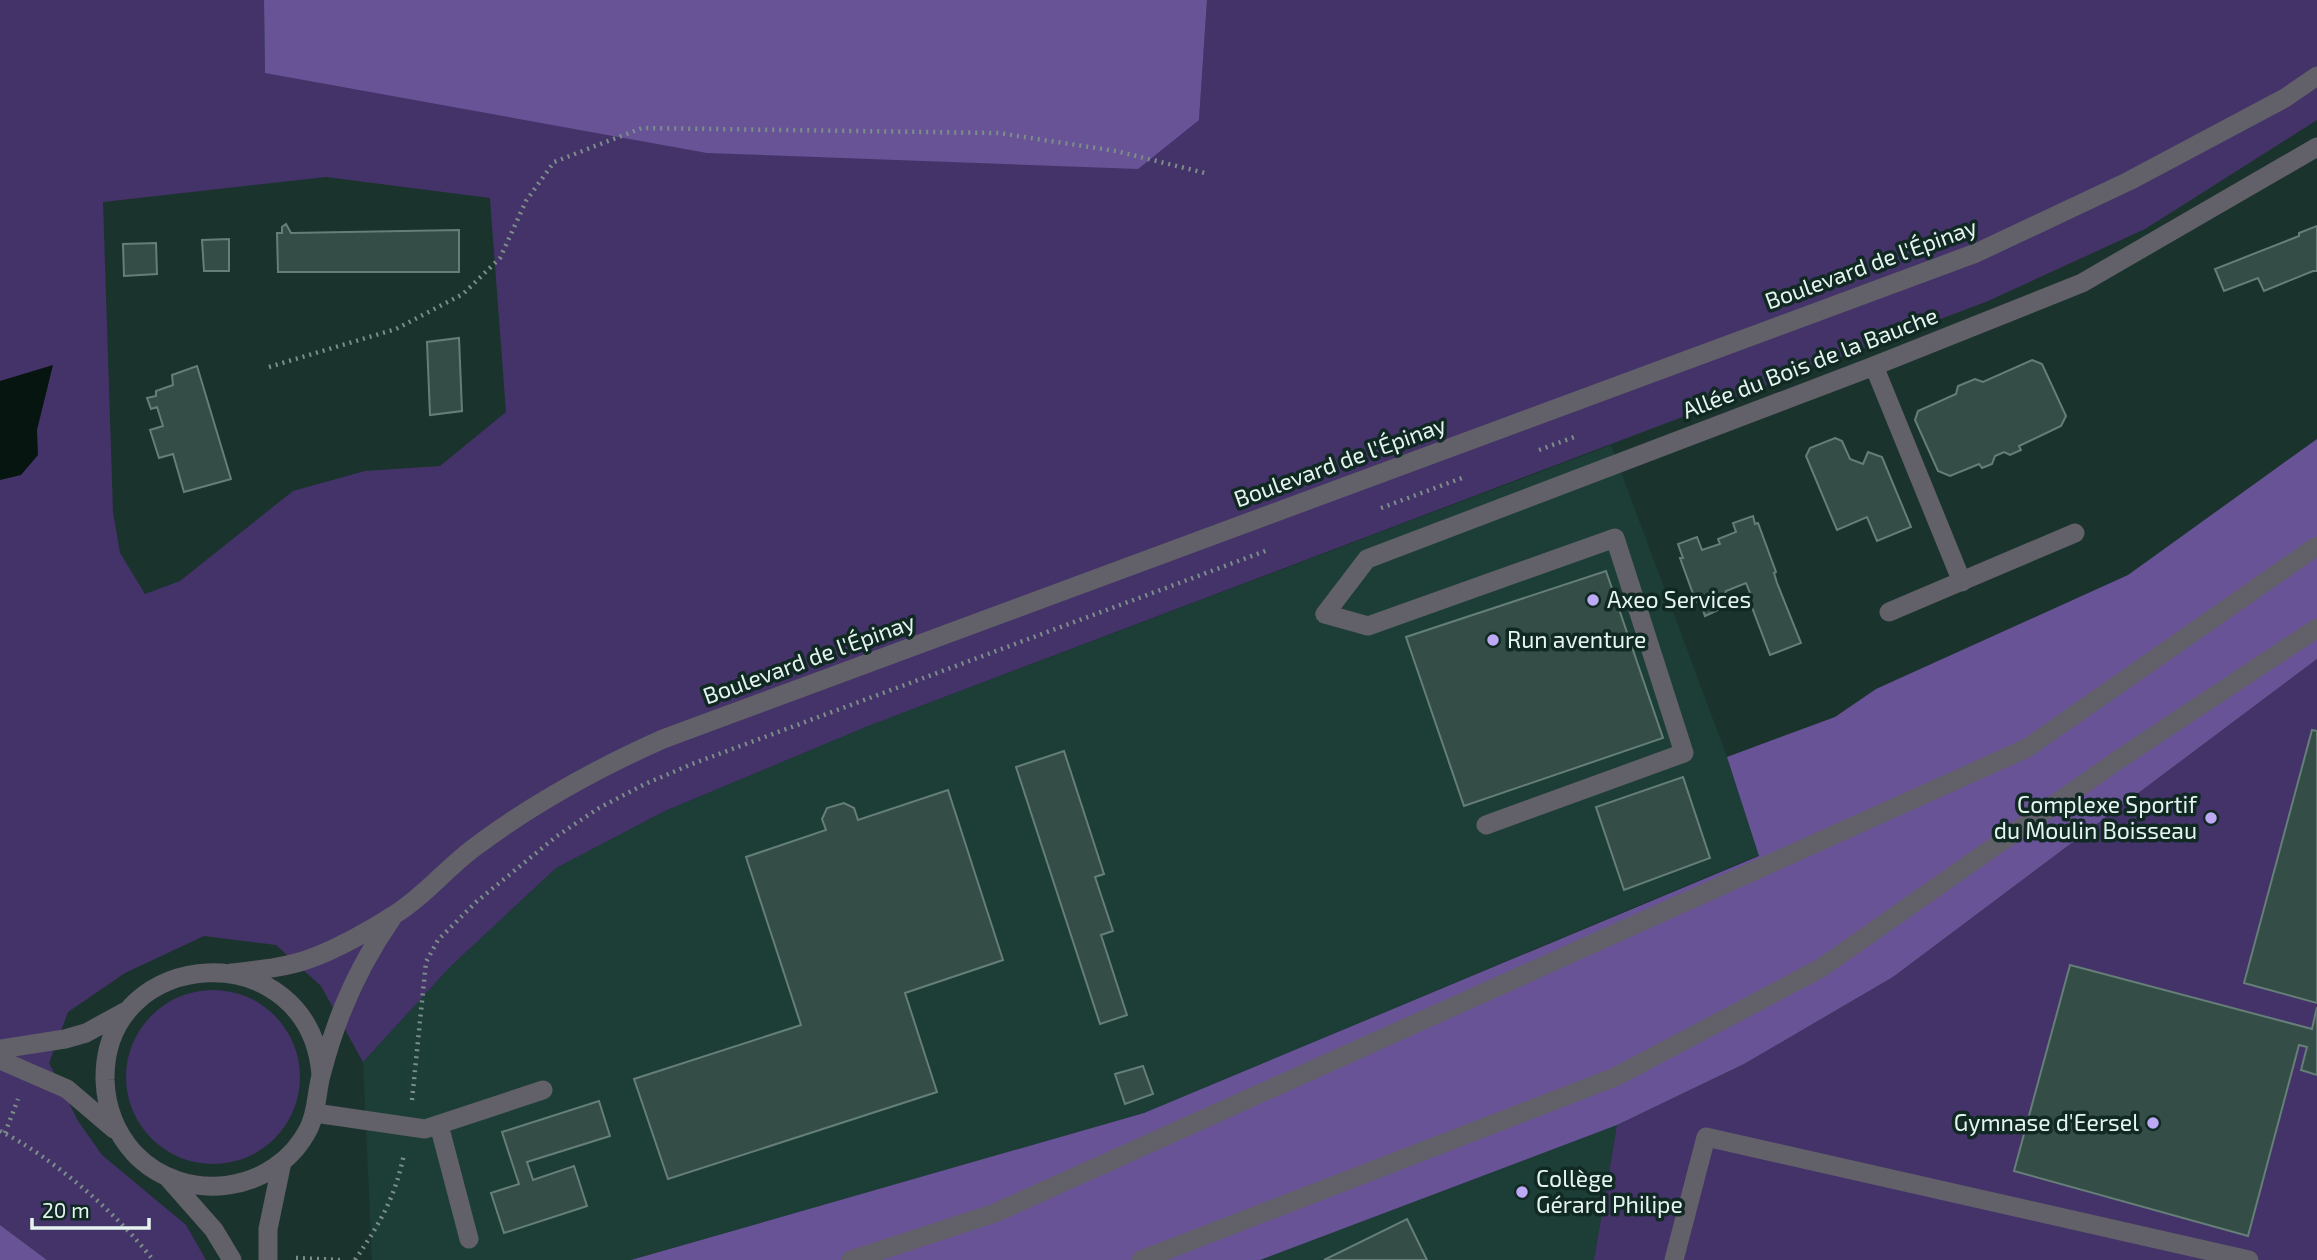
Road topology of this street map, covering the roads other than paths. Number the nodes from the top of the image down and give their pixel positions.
1 (2317, 76) edge
2 (2317, 147) edge
3 (1874, 366) junction
4 (2075, 533) dead end
5 (2317, 547) edge
6 (1962, 582) junction
7 (1889, 612) dead end
8 (2317, 628) edge
9 (1486, 825) dead end
10 (395, 915) junction
11 (231, 973) junction
12 (132, 1007) junction
13 (0, 1049) edge
14 (0, 1060) edge
15 (321, 1075) junction
16 (543, 1090) dead end
17 (315, 1114) junction
18 (439, 1125) junction
19 (121, 1135) junction
20 (282, 1162) junction
21 (166, 1176) junction
22 (469, 1239) dead end
23 (232, 1260) edge
24 (268, 1260) edge
25 (851, 1260) edge
26 (1141, 1260) edge
27 (1674, 1260) edge
28 (2249, 1260) edge

1 - 10 street, Boulevard de l'Épinay
2 - 3 street, Allée du Bois de la Bauche
3 - 6 street
3 - 9 street, Allée du Bois de la Bauche
4 - 6 street
5 - 25 street
6 - 7 street
8 - 26 street
10 - 11 street, Boulevard de l'Épinay
10 - 15 street, Boulevard de l'Épinay
11 - 12 street
11 - 15 street
12 - 13 street
12 - 19 street
14 - 19 street
15 - 17 street
16 - 18 street
17 - 18 street
17 - 20 street
18 - 22 street
19 - 21 street
20 - 21 street
20 - 24 street
21 - 23 street
27 - 28 street

